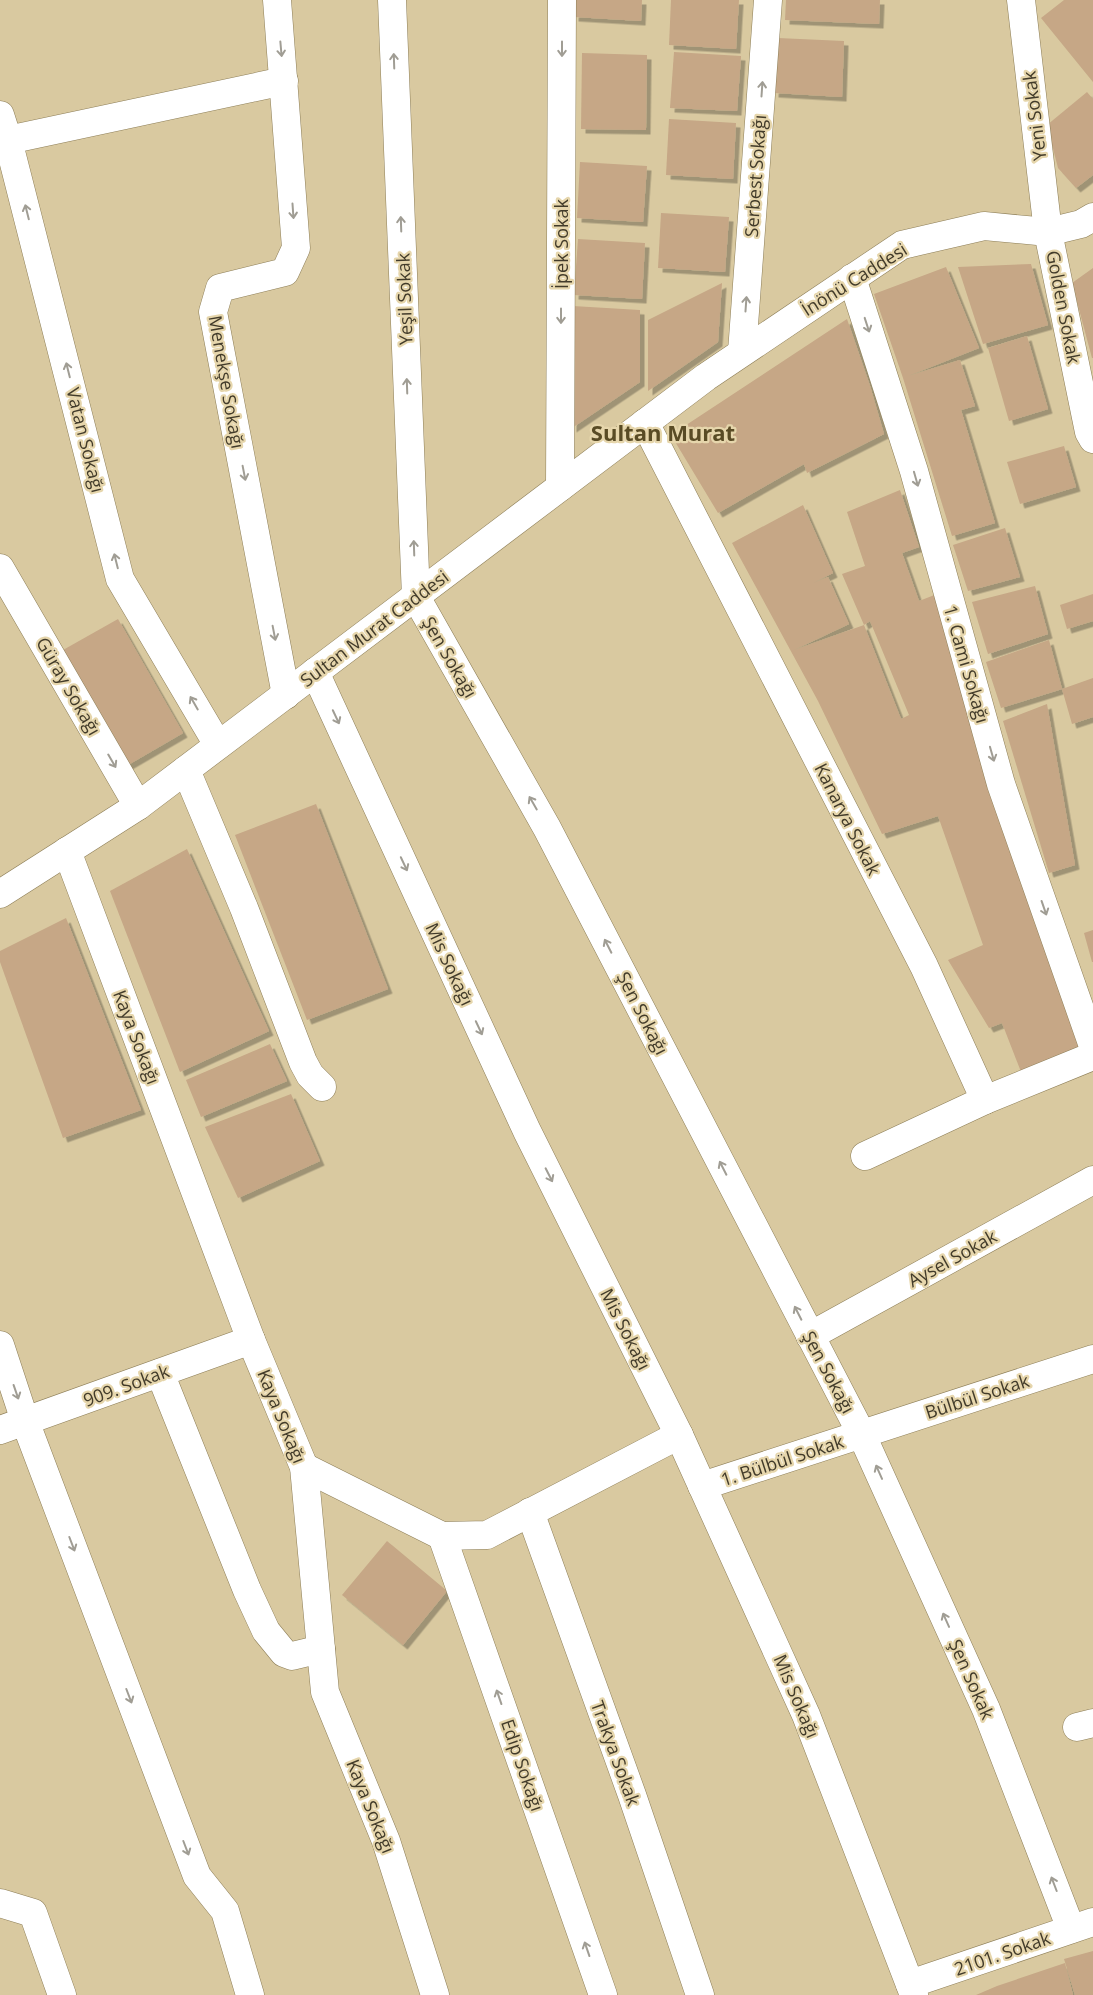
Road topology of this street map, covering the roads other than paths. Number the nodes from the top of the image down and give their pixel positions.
1 (277, 0) edge
2 (392, 0) edge
3 (562, 0) edge
4 (768, 0) edge
5 (1020, 0) edge
6 (284, 81) junction
7 (4, 127) edge
8 (1093, 218) edge
9 (1048, 232) junction
10 (852, 278) junction
11 (742, 352) junction
12 (645, 423) junction
13 (1093, 439) edge
14 (560, 488) junction
15 (0, 568) edge
16 (8, 597) edge
17 (416, 597) junction
18 (315, 672) junction
19 (286, 695) junction
20 (218, 745) junction
21 (186, 770) junction
22 (138, 806) junction
23 (67, 851) junction
24 (0, 894) edge
25 (1093, 1046) edge
26 (1093, 1056) edge
27 (322, 1087) dead end
28 (985, 1100) junction
29 (865, 1156) dead end
30 (1093, 1180) edge
31 (810, 1336) junction
32 (251, 1340) junction
33 (0, 1345) edge
34 (1093, 1359) edge
35 (160, 1373) junction
36 (26, 1421) junction
37 (0, 1430) edge
38 (679, 1434) junction
39 (861, 1434) junction
40 (304, 1467) junction
41 (702, 1486) junction
42 (530, 1512) junction
43 (442, 1536) junction
44 (321, 1649) junction
45 (0, 1903) edge
46 (1082, 1926) edge
47 (912, 1989) edge
48 (62, 1995) edge
49 (250, 1995) edge
50 (435, 1995) edge
51 (603, 1995) edge
52 (700, 1995) edge

1 -> 6 street, Menekşe Sokağı
17 -> 2 street, Yeşil Sokak
3 -> 14 street, İpek Sokak
11 -> 4 street, Serbest Sokağı
5 - 9 street, Yeni Sokak
6 - 7 street
6 -> 19 street, Menekşe Sokağı
20 -> 7 street, Vatan Sokağı
8 - 9 street, İnönü Caddesi
9 - 10 street, İnönü Caddesi
9 - 13 street, Golden Sokak
10 - 11 street, İnönü Caddesi
10 -> 25 street, 1. Cami Sokağı
11 - 12 street, Sultan Murat Caddesi
12 - 14 street, Sultan Murat Caddesi
12 - 28 street, Kanarya Sokak
14 - 17 street, Sultan Murat Caddesi
15 - 16 street, Güray Sokağı
16 -> 22 street, Güray Sokağı
17 - 18 street, Sultan Murat Caddesi
31 -> 17 street, Şen Sokağı
18 - 19 street, Sultan Murat Caddesi
18 -> 38 street, Mis Sokağı
19 - 20 street, Sultan Murat Caddesi
20 - 21 street, Sultan Murat Caddesi
21 - 22 street, Sultan Murat Caddesi
21 - 27 street
22 - 23 street, Sultan Murat Caddesi
23 - 24 street, Sultan Murat Caddesi
23 - 32 street, Kaya Sokağı
26 - 28 street
28 - 29 street
30 - 31 street, Aysel Sokak
31 - 39 street, Şen Sokağı
32 - 35 street, 909. Sokak
32 - 40 street, Kaya Sokağı
33 -> 36 street
34 - 39 street, Bülbül Sokak
35 - 36 street, 909. Sokak
35 - 44 street
36 - 37 street, 909. Sokak
36 -> 49 street
38 - 41 street, Mis Sokağı
38 - 42 street
39 - 41 street, 1. Bülbül Sokak
46 -> 39 street, Şen Sokak
40 - 43 street
40 - 44 street, Kaya Sokağı
41 - 47 street, Mis Sokağı
42 - 43 street
42 - 52 street, Trakya Sokak
51 -> 43 street, Edip Sokağı
44 - 50 street, Kaya Sokağı
45 - 48 street
46 - 47 street, 2101. Sokak

